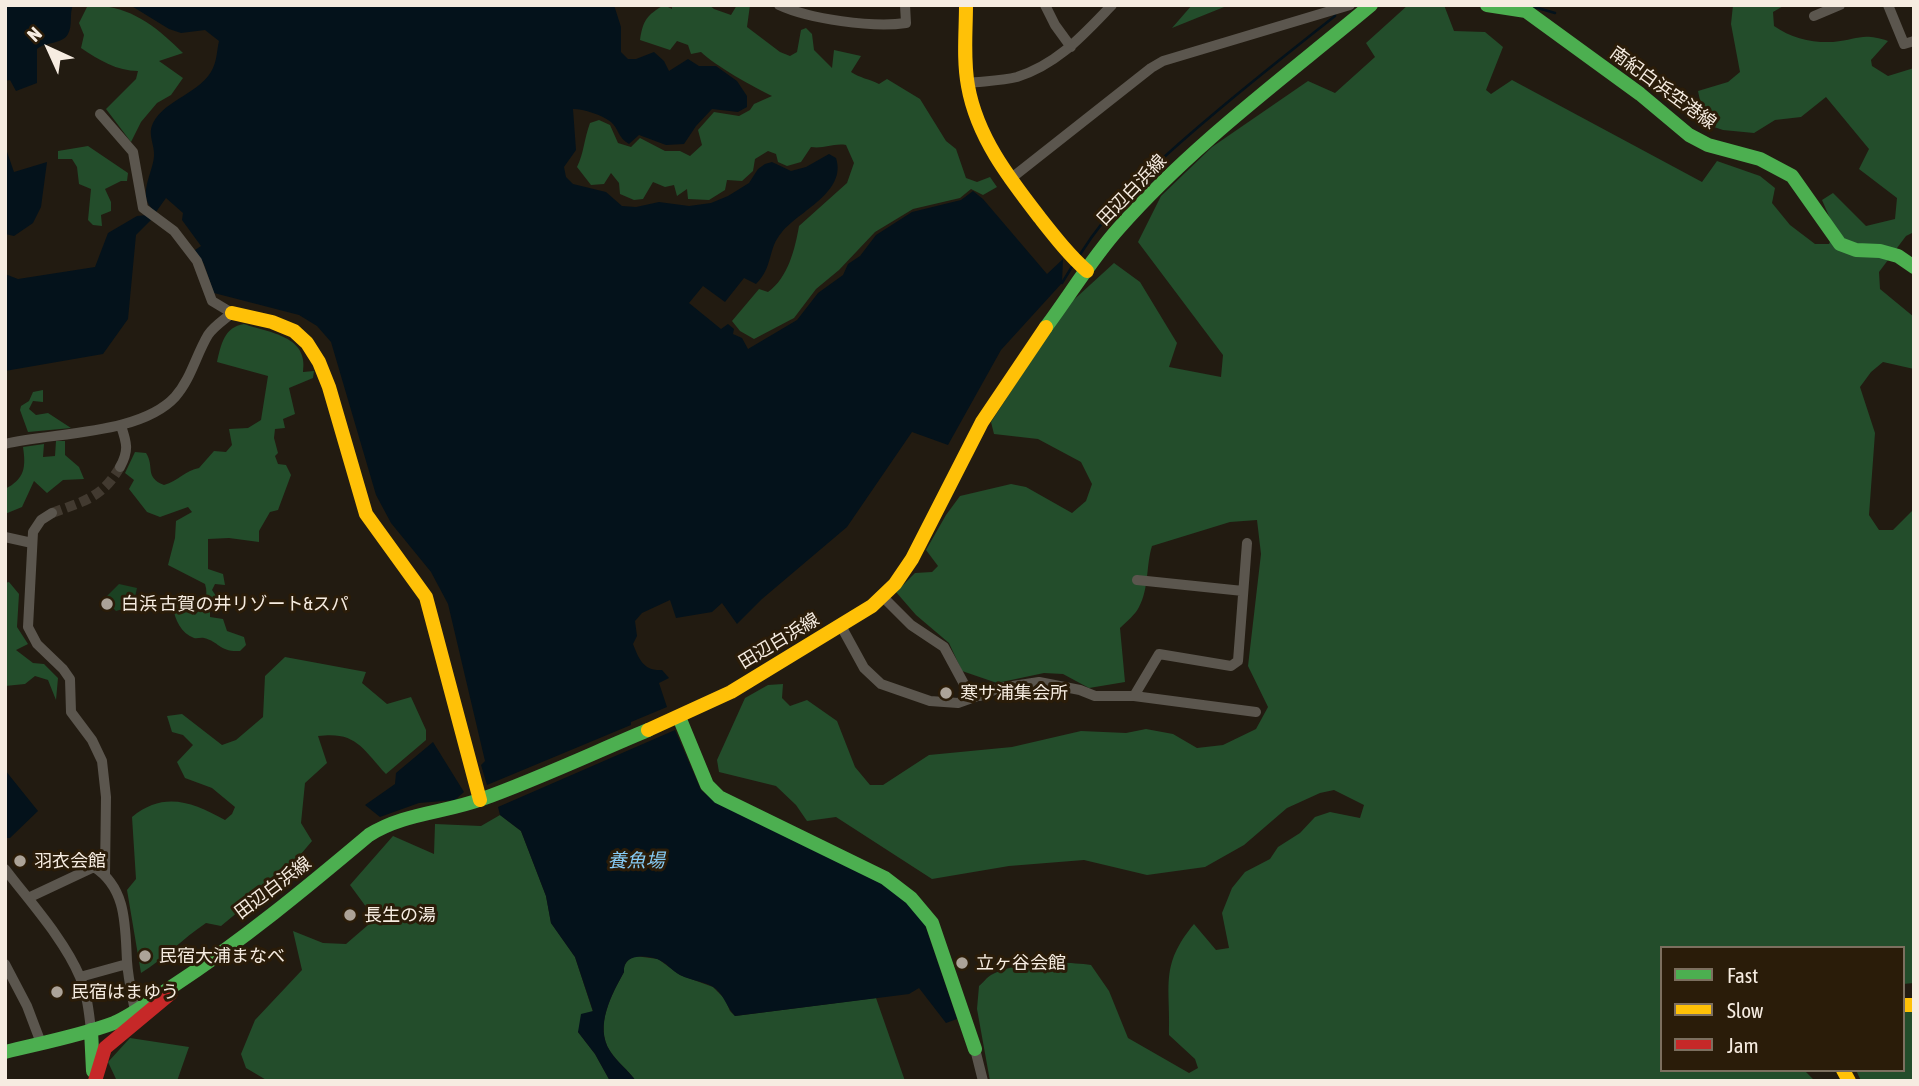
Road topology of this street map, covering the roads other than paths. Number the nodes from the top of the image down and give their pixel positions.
1 (779, 5) edge
2 (905, 5) edge
3 (966, 5) edge
4 (1045, 5) edge
5 (1112, 5) edge
6 (1371, 5) edge
7 (1487, 5) edge
8 (1840, 5) edge
9 (1888, 5) edge
10 (1348, 6) edge
11 (1814, 16) dead end
12 (1914, 41) edge
13 (1071, 47) junction
14 (968, 83) junction
15 (100, 114) dead end
16 (1009, 180) junction
17 (1914, 267) edge
18 (1083, 268) junction
19 (232, 313) junction
20 (121, 426) junction
21 (5, 444) edge
22 (120, 467) tunnel mouth
23 (52, 513) tunnel mouth
24 (5, 537) edge
25 (32, 542) junction
26 (1247, 543) dead end
27 (1137, 580) dead end
28 (1243, 591) junction
29 (883, 597) junction
30 (841, 626) junction
31 (981, 696) junction
32 (1134, 696) junction
33 (1256, 712) dead end
34 (679, 717) junction
35 (480, 800) junction
36 (5, 869) edge
37 (106, 874) junction
38 (28, 898) junction
39 (5, 964) edge
40 (127, 964) junction
41 (190, 975) junction
42 (80, 977) junction
43 (135, 1011) junction
44 (91, 1030) junction
45 (41, 1044) junction
46 (975, 1049) joint
47 (5, 1052) edge
48 (94, 1081) edge
49 (983, 1081) edge

1 - 2 street
3 - 14 main road
4 - 13 street
5 - 13 street
6 - 18 main road, 田辺白浜線
7 - 17 main road, 南紀白浜空港線
8 - 11 street
9 - 12 street
10 - 16 street
13 - 14 street
14 - 16 main road
15 - 19 street
16 - 18 main road
18 - 29 main road, 田辺白浜線
19 - 20 street
19 - 35 main road
20 - 21 street
20 - 22 street
23 - 25 street
24 - 25 street
25 - 37 street
26 - 28 street
27 - 28 street
28 - 32 street
29 - 30 main road, 田辺白浜線
29 - 31 street
30 - 31 street
30 - 34 main road, 田辺白浜線
31 - 32 street
32 - 33 street
34 - 35 main road, 田辺白浜線
34 - 46 main road
35 - 41 main road, 田辺白浜線
36 - 38 street
37 - 38 street
37 - 40 street
38 - 42 street
39 - 45 street
40 - 42 street
40 - 43 street
41 - 43 main road, 田辺白浜線
41 - 48 main road
42 - 44 street
43 - 44 main road, 田辺白浜線
44 - 45 main road, 田辺白浜線
44 - 48 main road
45 - 47 main road, 田辺白浜線
46 - 49 street

